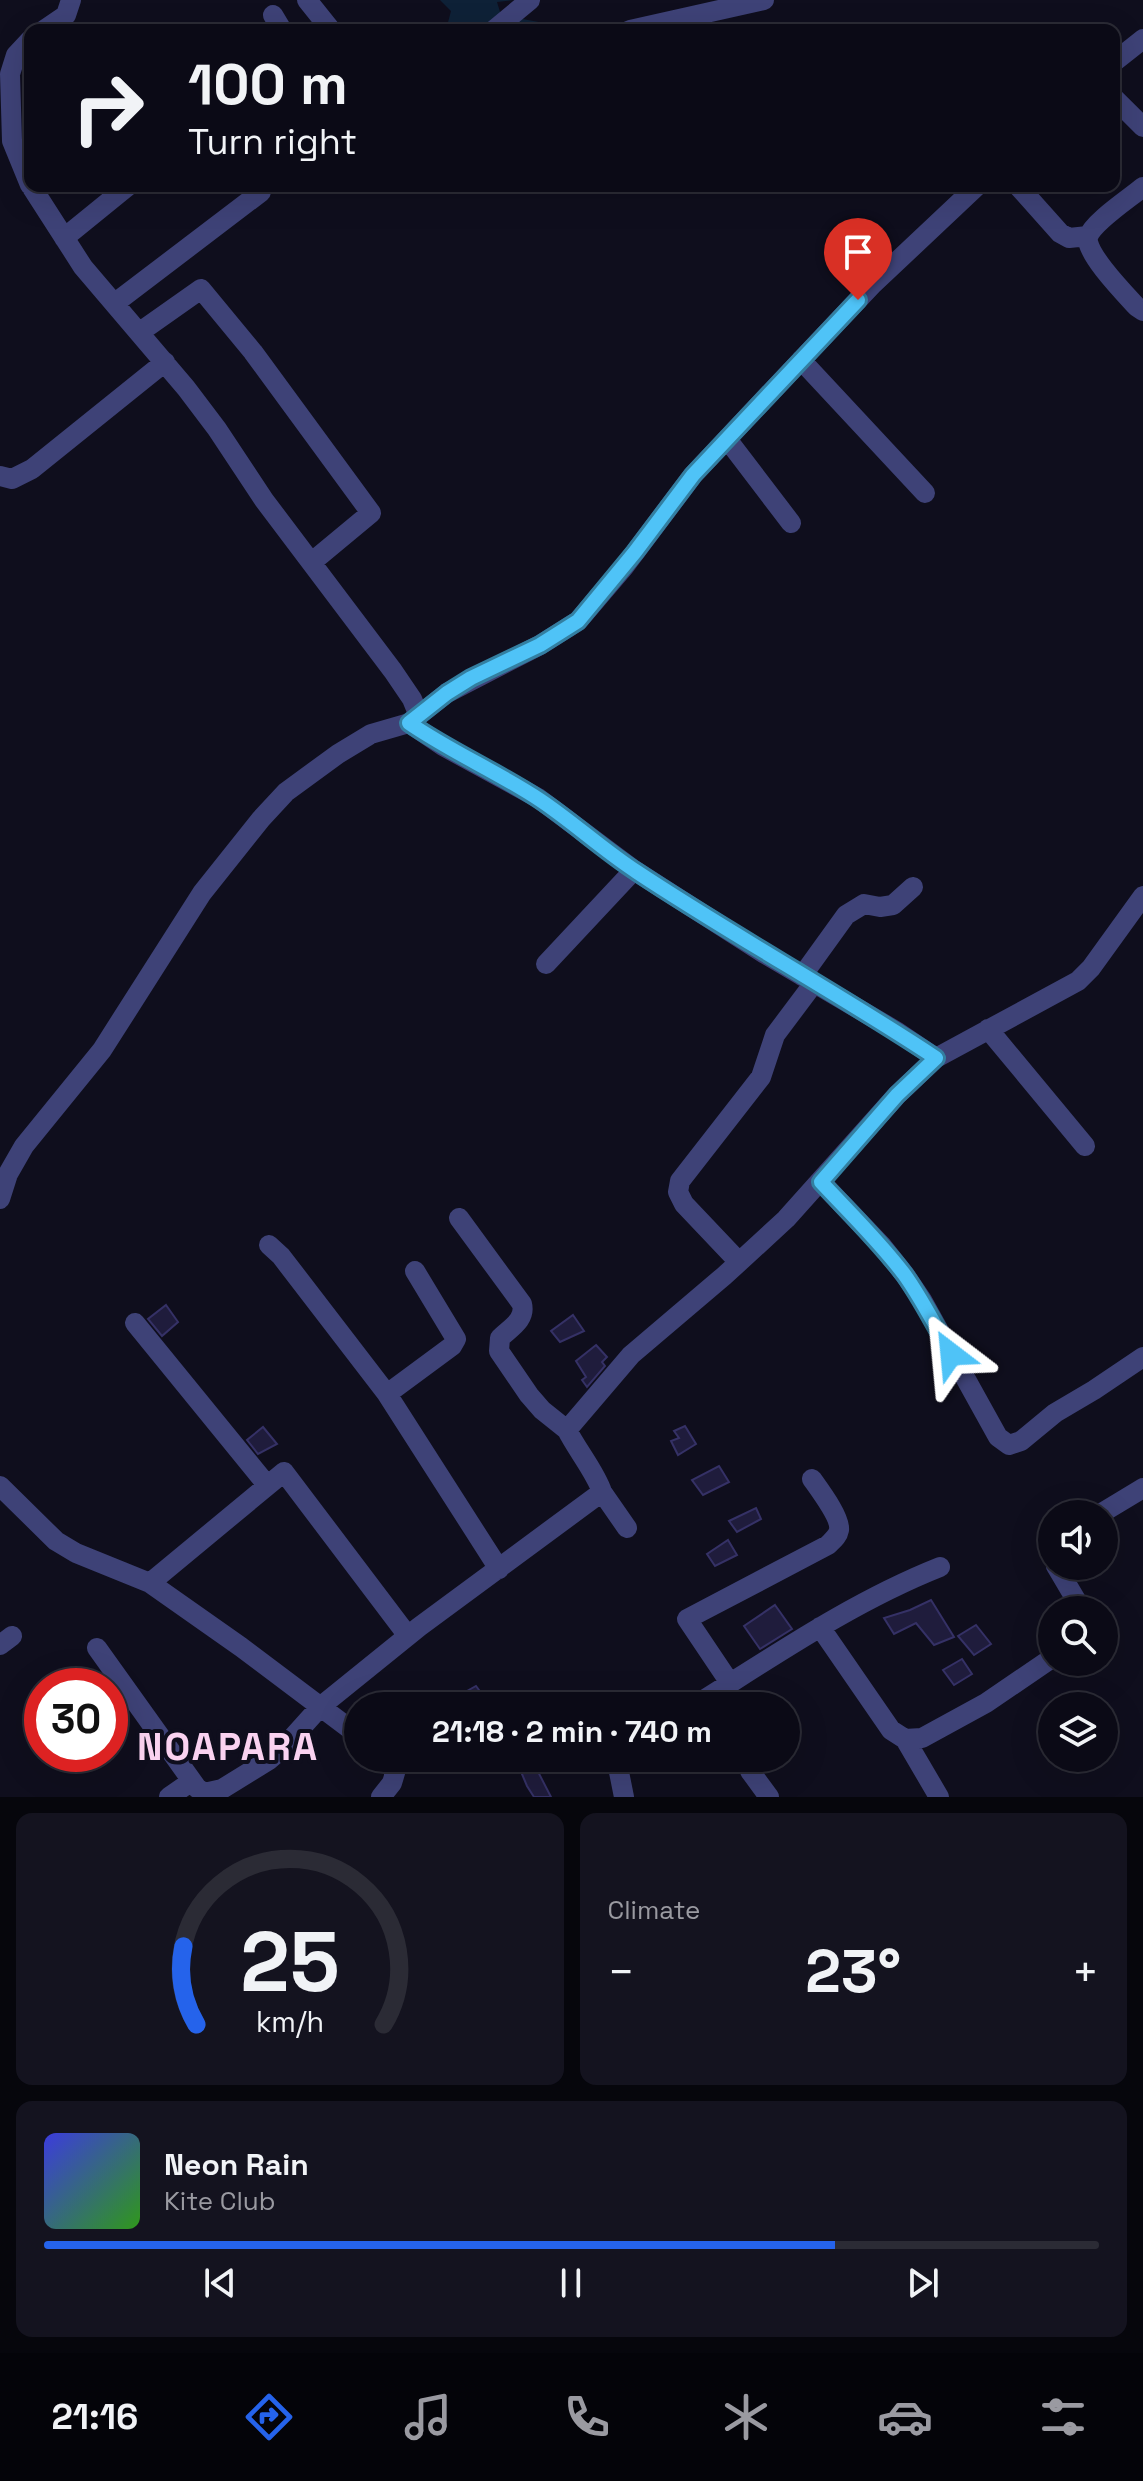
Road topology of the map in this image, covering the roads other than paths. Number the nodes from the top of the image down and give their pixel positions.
1 (71, 0) edge
2 (307, 0) edge
3 (530, 0) edge
4 (764, 0) edge
5 (53, 24) edge
6 (326, 24) edge
7 (501, 24) edge
8 (657, 24) edge
9 (1143, 39) edge
10 (24, 46) edge
11 (1120, 57) edge
12 (1120, 104) edge
13 (1143, 127) edge
14 (14, 141) edge
15 (24, 169) edge
16 (1143, 187) edge
17 (34, 192) edge
18 (121, 192) edge
19 (261, 192) dead end
20 (971, 192) edge
21 (1023, 192) edge
22 (1088, 236) junction
23 (64, 238) junction
24 (115, 303) junction
25 (1143, 311) edge
26 (140, 332) junction
27 (801, 360) junction
28 (165, 362) junction
29 (727, 439) junction
30 (0, 476) edge
31 (925, 493) dead end
32 (791, 523) dead end
33 (312, 562) junction
34 (414, 719) junction
35 (634, 870) junction
36 (913, 887) dead end
37 (1143, 896) edge
38 (546, 964) dead end
39 (808, 980) junction
40 (988, 1029) junction
41 (936, 1058) junction
42 (1085, 1146) dead end
43 (4, 1171) edge
44 (821, 1182) junction
45 (0, 1199) edge
46 (459, 1218) dead end
47 (269, 1245) dead end
48 (739, 1262) junction
49 (415, 1271) dead end
50 (135, 1323) dead end
51 (1143, 1357) edge
52 (387, 1394) junction
53 (567, 1430) junction
54 (812, 1479) dead end
55 (267, 1485) junction
56 (0, 1486) edge
57 (1143, 1488) edge
58 (602, 1492) junction
59 (1118, 1503) edge
60 (627, 1528) dead end
61 (940, 1567) dead end
62 (499, 1569) junction
63 (150, 1583) junction
64 (820, 1627) junction
65 (408, 1636) junction
66 (97, 1648) dead end
67 (1038, 1668) edge
68 (730, 1683) junction
69 (716, 1692) edge
70 (320, 1707) junction
71 (344, 1725) edge
72 (905, 1739) junction
73 (394, 1772) edge
74 (619, 1772) edge
75 (751, 1772) edge
76 (192, 1781) junction
77 (169, 1797) edge
78 (381, 1797) edge
79 (624, 1797) edge
80 (769, 1797) edge
81 (939, 1797) edge

1 - 5 street
2 - 6 street
3 - 7 street
4 - 8 street
9 - 11 street
10 - 14 street
12 - 13 street
14 - 15 street
16 - 22 street
17 - 23 street
18 - 23 street
19 - 24 street
20 - 27 street
21 - 22 street
22 - 25 street
23 - 24 street
24 - 26 street
26 - 28 street
26 - 33 street
27 - 29 street
27 - 31 street
28 - 30 street
28 - 33 street
29 - 32 street
29 - 34 street
33 - 34 street
34 - 35 street
34 - 43 street
35 - 38 street
35 - 39 street
36 - 39 street
37 - 40 street
39 - 41 street
39 - 48 street
40 - 41 street
40 - 42 street
41 - 44 street
43 - 45 street
44 - 48 street
44 - 51 street
46 - 53 street
47 - 52 street
48 - 53 street
49 - 52 street
50 - 55 street
52 - 62 street
53 - 58 street
54 - 68 street
55 - 63 street
55 - 65 street
56 - 63 street
57 - 59 street
58 - 60 street
58 - 62 street
61 - 64 street
62 - 65 street
63 - 70 street
64 - 68 street
64 - 72 street
65 - 70 street
66 - 76 street
67 - 72 street
68 - 69 street
70 - 71 street
70 - 76 street
72 - 81 street
73 - 78 street
74 - 79 street
75 - 80 street
76 - 77 street

